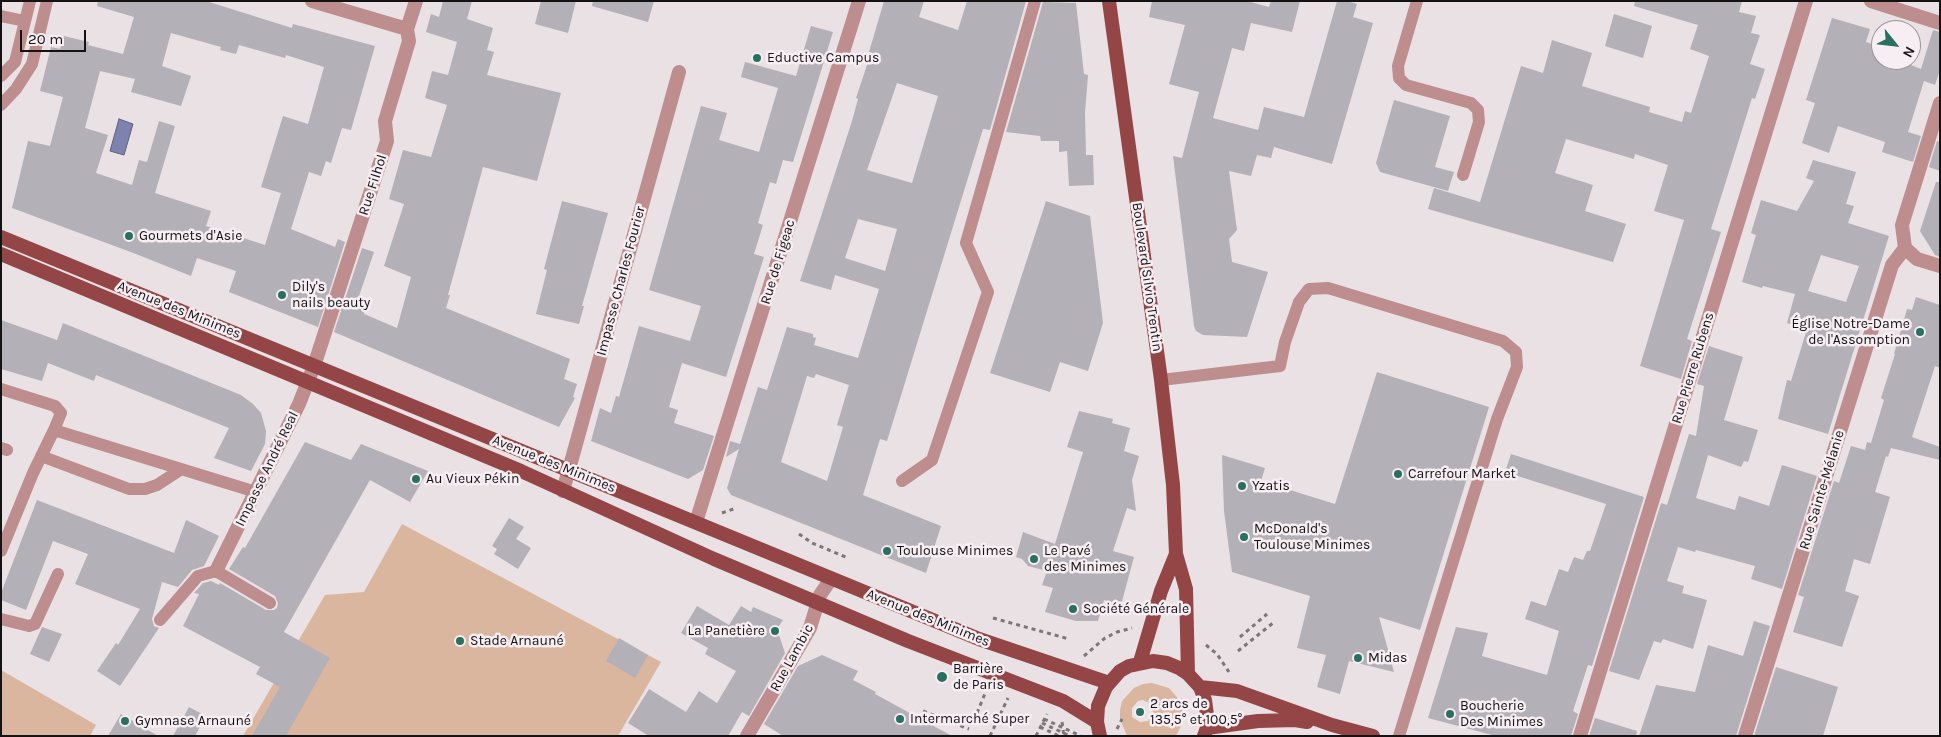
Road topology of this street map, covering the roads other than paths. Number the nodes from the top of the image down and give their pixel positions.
1 (30, 1) edge
2 (46, 1) edge
3 (312, 1) edge
4 (416, 1) edge
5 (859, 1) edge
6 (1035, 1) edge
7 (1109, 1) edge
8 (1417, 1) edge
9 (1806, 1) edge
10 (1871, 1) edge
11 (1, 16) edge
12 (25, 22) junction
13 (1940, 23) edge
14 (407, 29) junction
15 (679, 72) dead end
16 (1, 76) edge
17 (1940, 103) edge
18 (1, 105) edge
19 (1463, 175) dead end
20 (1, 236) edge
21 (1905, 248) junction
22 (1, 254) edge
23 (1940, 266) edge
24 (314, 366) junction
25 (1162, 380) junction
26 (308, 383) junction
27 (1, 389) edge
28 (54, 430) junction
29 (41, 456) junction
30 (180, 470) junction
31 (569, 470) junction
32 (902, 481) dead end
33 (563, 491) junction
34 (256, 492) junction
35 (696, 522) junction
36 (1, 551) edge
37 (1176, 554) junction
38 (216, 571) junction
39 (58, 574) dead end
40 (831, 579) junction
41 (270, 603) dead end
42 (819, 604) junction
43 (1, 619) edge
44 (160, 620) dead end
45 (1140, 662) junction
46 (1188, 674) junction
47 (1109, 683) junction
48 (1200, 687) junction
49 (1332, 725) junction
50 (1099, 729) edge
51 (1206, 732) edge
52 (747, 736) edge
53 (1373, 736) edge
54 (1399, 736) edge
55 (1580, 736) edge
56 (1745, 736) edge

1 - 12 lane
2 - 18 lane
3 - 14 street
4 - 14 street, Rue Filhol
5 - 35 street, Rue de Figeac
6 - 32 lane
7 - 25 main road, Boulevard Silvio Trentin
8 - 19 lane
9 - 55 street, Rue Pierre Rubens
10 - 13 street
11 - 12 lane
12 - 16 lane
14 - 24 street, Rue Filhol
15 - 31 street, Impasse Charles Fourier
17 - 21 street
20 - 24 main road, Avenue des Minimes
21 - 23 street
21 - 56 street, Rue Sainte-Mélanie
22 - 26 main road, Avenue des Minimes
24 - 26 street, Impasse André Real
24 - 31 main road, Avenue des Minimes
25 - 37 main road, Boulevard Silvio Trentin
25 - 54 lane
26 - 33 main road, Avenue des Minimes
26 - 34 street, Impasse André Real
27 - 28 lane
28 - 29 lane
28 - 30 lane
29 - 30 lane
29 - 36 lane
30 - 34 lane
31 - 33 street, Impasse Charles Fourier
31 - 35 main road, Avenue des Minimes
33 - 42 main road, Avenue des Minimes
34 - 38 street, Impasse André Real
35 - 40 main road, Avenue des Minimes
37 - 45 main road, Boulevard Silvio Trentin
37 - 46 main road, Boulevard Silvio Trentin
38 - 41 lane
38 - 44 lane
39 - 43 lane
40 - 42 street, Rue Lambic
40 - 47 main road, Avenue des Minimes
42 - 50 main road, Avenue des Minimes
42 - 52 street, Rue Lambic
45 - 46 main road
45 - 47 main road
46 - 48 main road
47 - 50 main road
48 - 49 main road
48 - 51 main road
49 - 51 main road
49 - 53 main road

